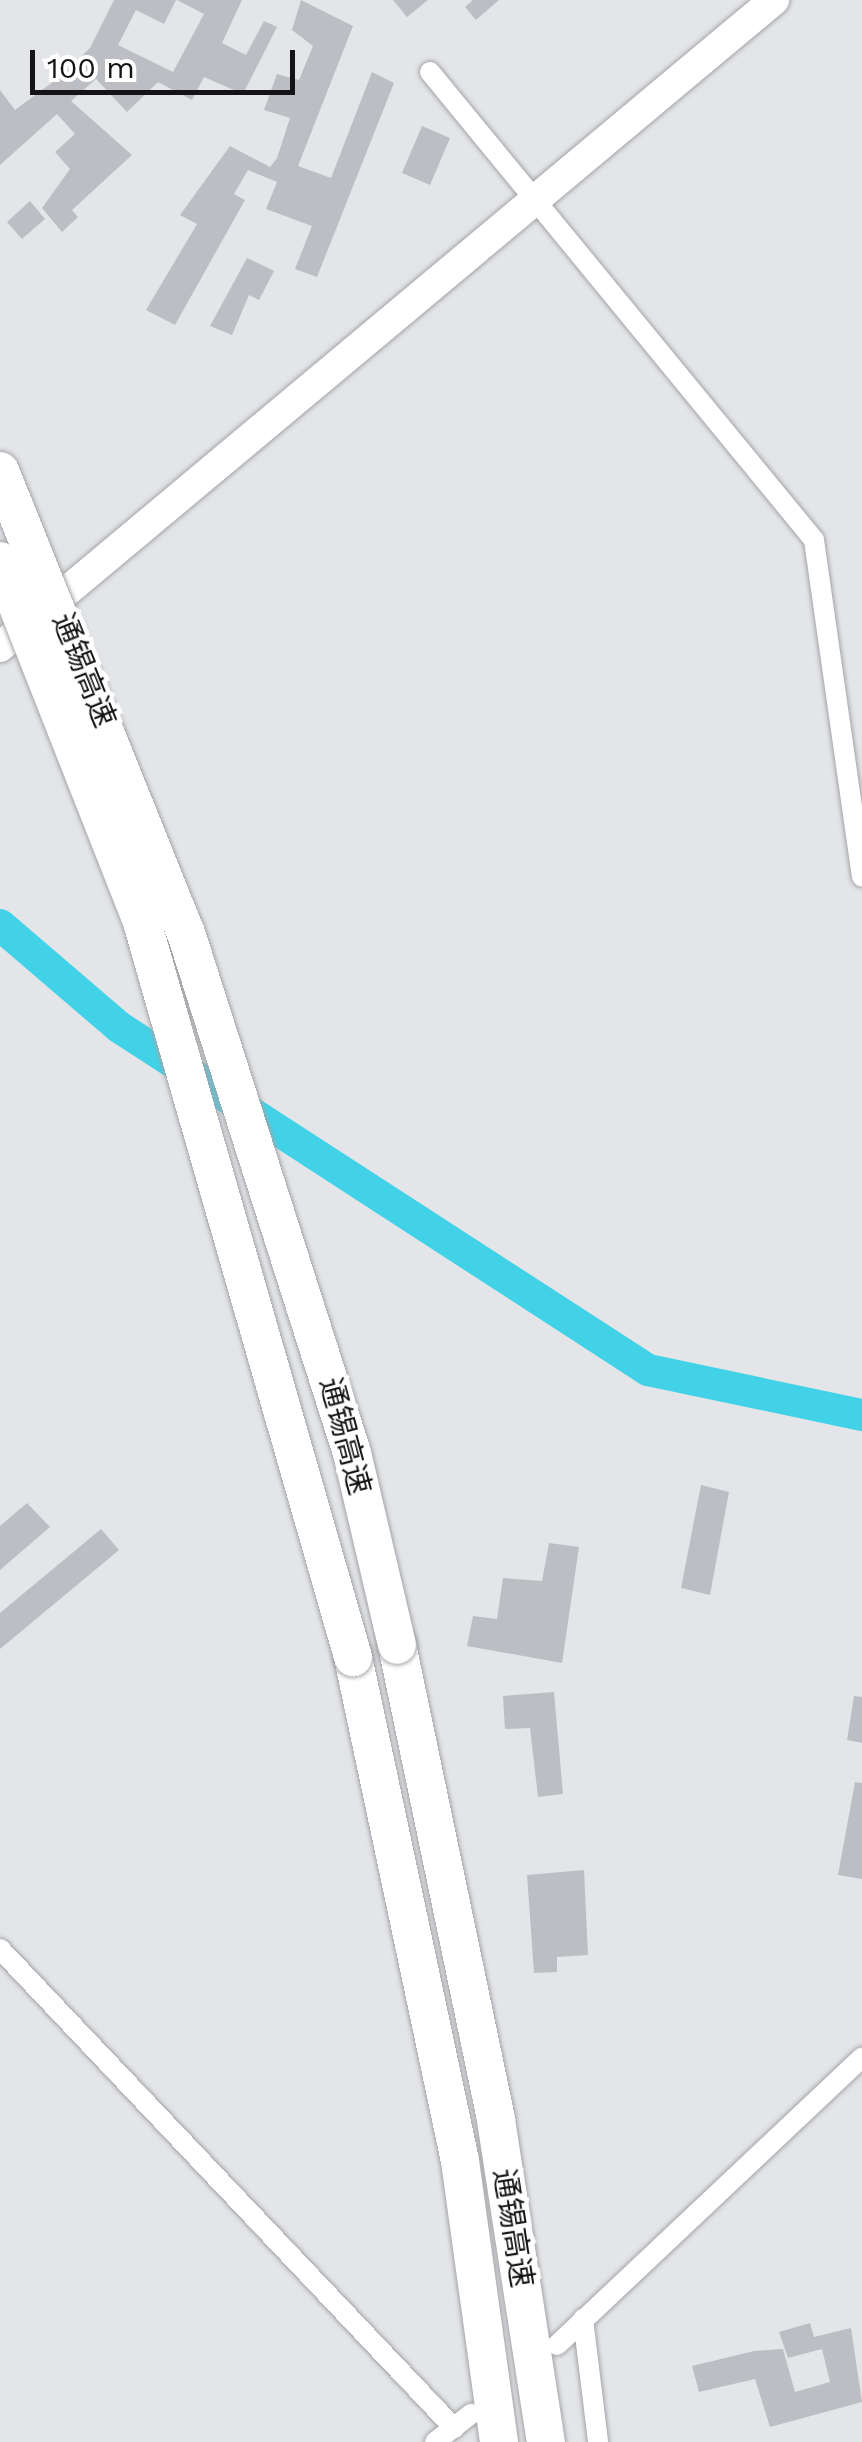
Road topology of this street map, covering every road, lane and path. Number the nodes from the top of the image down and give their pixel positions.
1 (774, 0) edge
2 (430, 72) dead end
3 (534, 201) junction
4 (0, 471) edge
5 (0, 561) edge
6 (0, 647) edge
7 (862, 877) edge
8 (0, 1948) edge
9 (862, 2058) edge
10 (583, 2319) junction
11 (557, 2345) dead end
12 (435, 2442) edge
13 (499, 2442) edge
14 (546, 2442) edge
15 (598, 2442) edge

1 - 3 street
2 - 3 street
3 - 6 street
3 - 7 street
4 - 14 highway, 通锡高速, bridge
5 - 13 highway, 通锡高速, bridge
8 - 12 street
9 - 10 street
10 - 11 street
10 - 15 street

